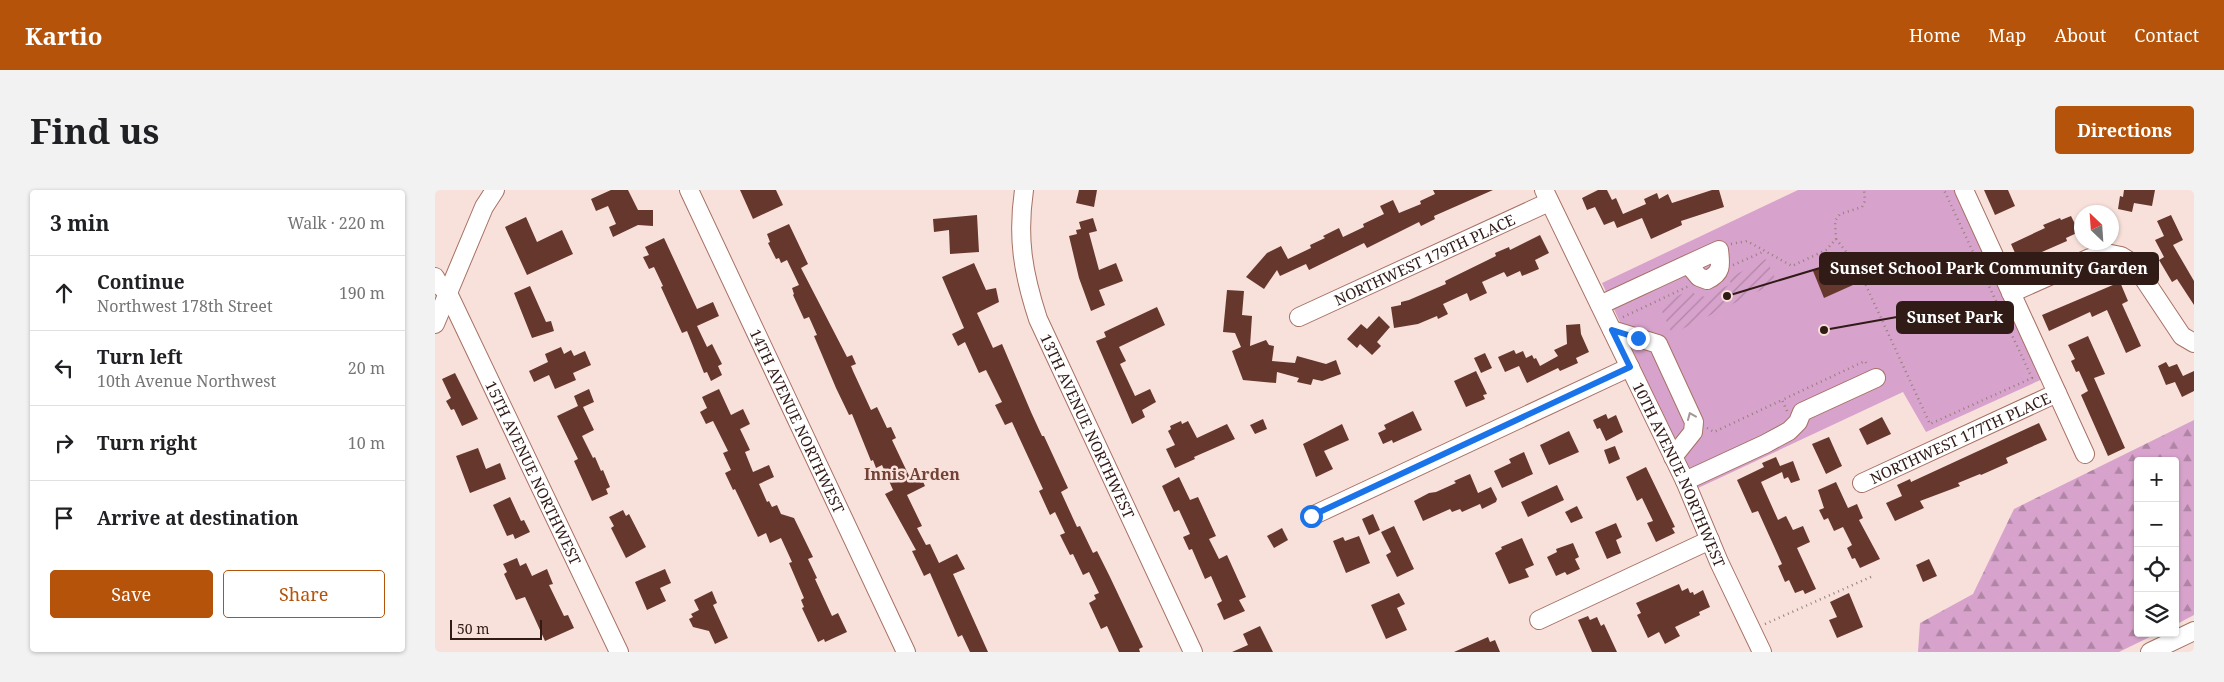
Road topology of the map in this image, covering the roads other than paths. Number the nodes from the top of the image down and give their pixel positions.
1 (495, 190) edge
2 (689, 190) edge
3 (1024, 190) edge
4 (1964, 190) edge
5 (1546, 196) edge
6 (1719, 250) road end
7 (435, 277) edge
8 (448, 293) junction
9 (2011, 293) junction
10 (1600, 305) junction
11 (1299, 317) dead end
12 (435, 324) edge
13 (1619, 327) junction
14 (2194, 343) edge
15 (1630, 367) junction
16 (1875, 378) road end
17 (2057, 393) junction
18 (2085, 454) dead end
19 (1673, 457) junction
20 (1685, 481) junction
21 (1862, 483) dead end
22 (1311, 516) dead end
23 (1710, 540) junction
24 (1539, 620) dead end
25 (2194, 631) edge
26 (619, 652) edge
27 (906, 652) edge
28 (1193, 652) edge
29 (1762, 652) edge
30 (2150, 652) edge

1 - 8 street
2 - 27 street, 14TH AVENUE NORTHWEST
3 - 28 street, 13TH AVENUE NORTHWEST
4 - 9 street
5 - 10 street, 10TH AVENUE NORTHWEST
5 - 11 street, NORTHWEST 179TH PLACE
6 - 10 street
7 - 8 street, 15TH AVENUE NORTHWEST
8 - 12 street
8 - 26 street, 15TH AVENUE NORTHWEST
9 - 14 street
9 - 17 street
10 - 13 street, 10TH AVENUE NORTHWEST
13 - 15 street, 10TH AVENUE NORTHWEST
19 -> 13 street
15 - 19 street, 10TH AVENUE NORTHWEST
15 - 22 street
16 - 20 street
17 - 18 street
17 - 21 street, NORTHWEST 177TH PLACE
19 - 20 street, 10TH AVENUE NORTHWEST
20 - 23 street, 10TH AVENUE NORTHWEST
23 - 24 street
23 - 29 street, 10TH AVENUE NORTHWEST
25 - 30 street

